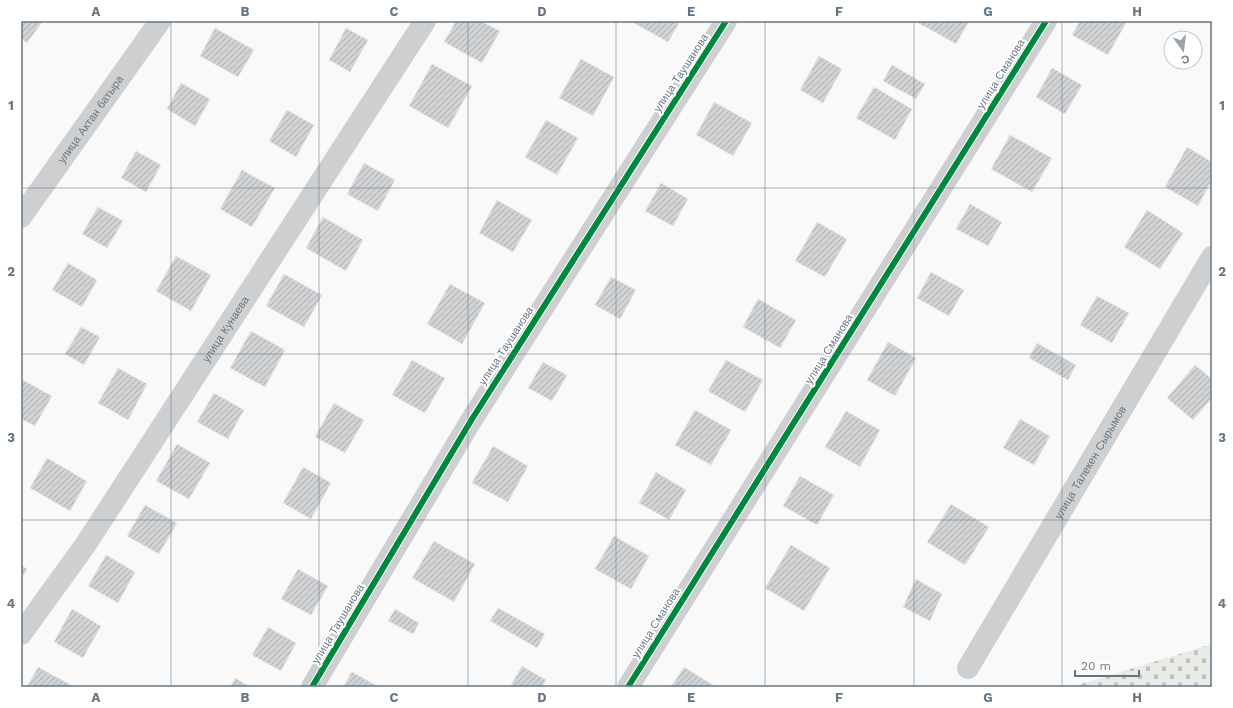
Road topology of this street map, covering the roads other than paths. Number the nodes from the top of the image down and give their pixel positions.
1 (160, 21) edge
2 (425, 21) edge
3 (726, 21) edge
4 (1046, 21) edge
5 (21, 217) edge
6 (1212, 257) edge
7 (21, 634) edge
8 (968, 668) dead end
9 (312, 687) edge
10 (628, 687) edge

1 - 5 street, улица Актан батыра
2 - 7 street, улица Кунаева
3 - 9 street, улица Таушанова
4 - 10 street, улица Сманова
6 - 8 street, улица Талекен Сырымов

